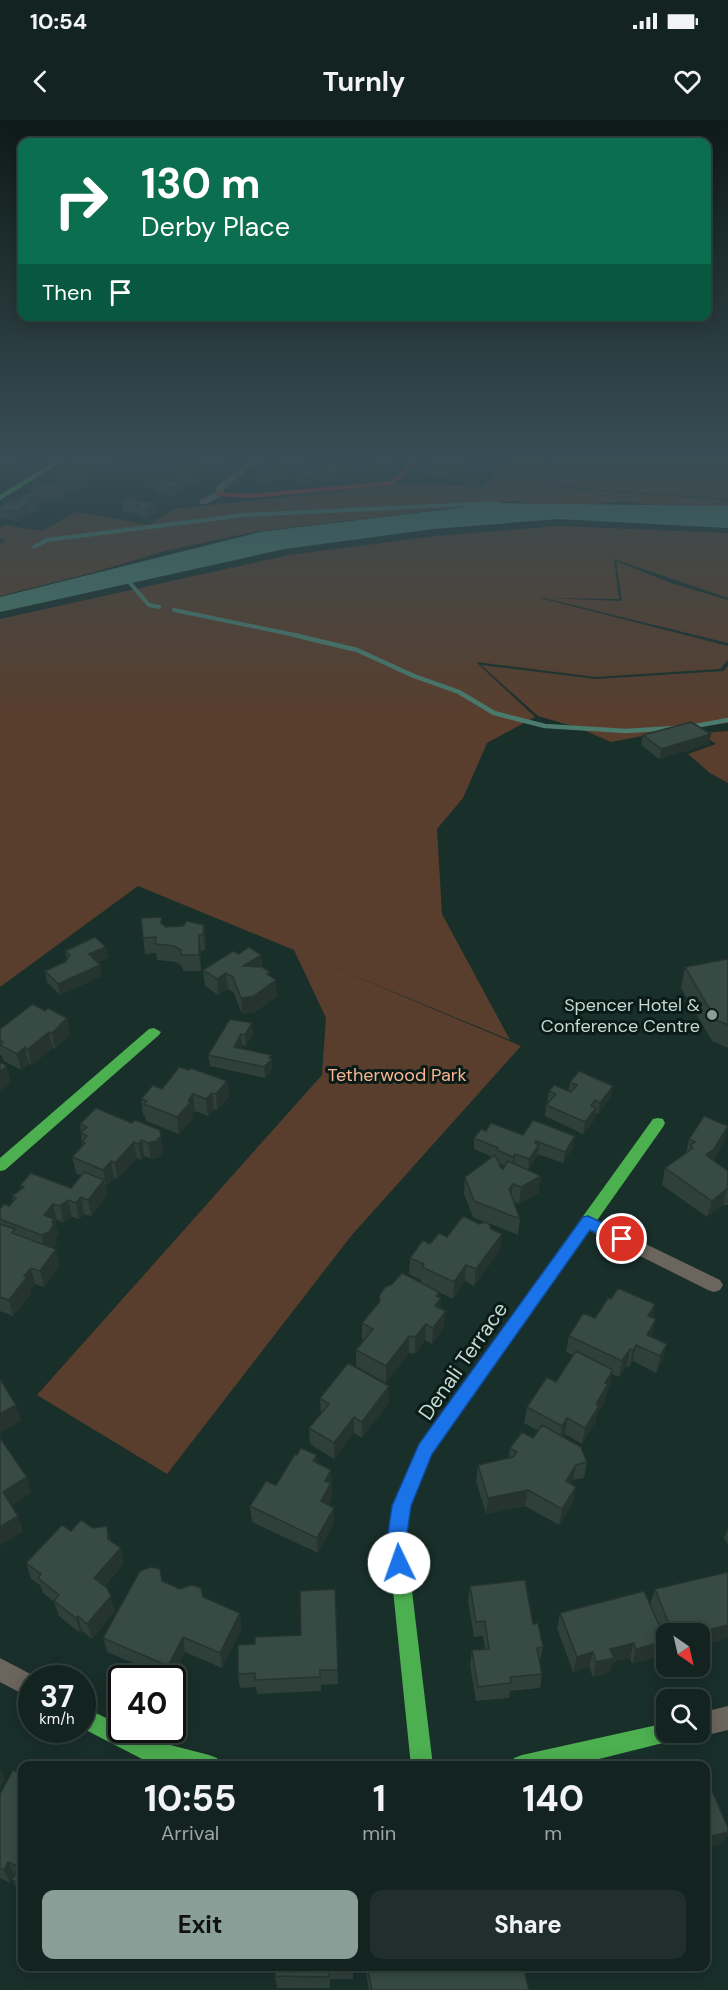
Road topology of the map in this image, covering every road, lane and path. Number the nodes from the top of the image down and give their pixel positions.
1 (154, 1032) dead end
2 (658, 1123) dead end
3 (0, 1166) edge
4 (588, 1221) junction
5 (714, 1285) dead end
6 (0, 1669) edge
7 (18, 1680) edge
8 (728, 1718) edge
9 (710, 1722) edge
10 (96, 1723) edge
11 (656, 1736) edge
12 (190, 1761) edge
13 (421, 1761) edge
14 (544, 1761) edge

1 - 3 street
2 - 4 street, Denali Terrace
4 - 5 street
4 - 13 street, Denali Terrace
6 - 7 street
8 - 9 street
10 - 12 street
11 - 14 street

